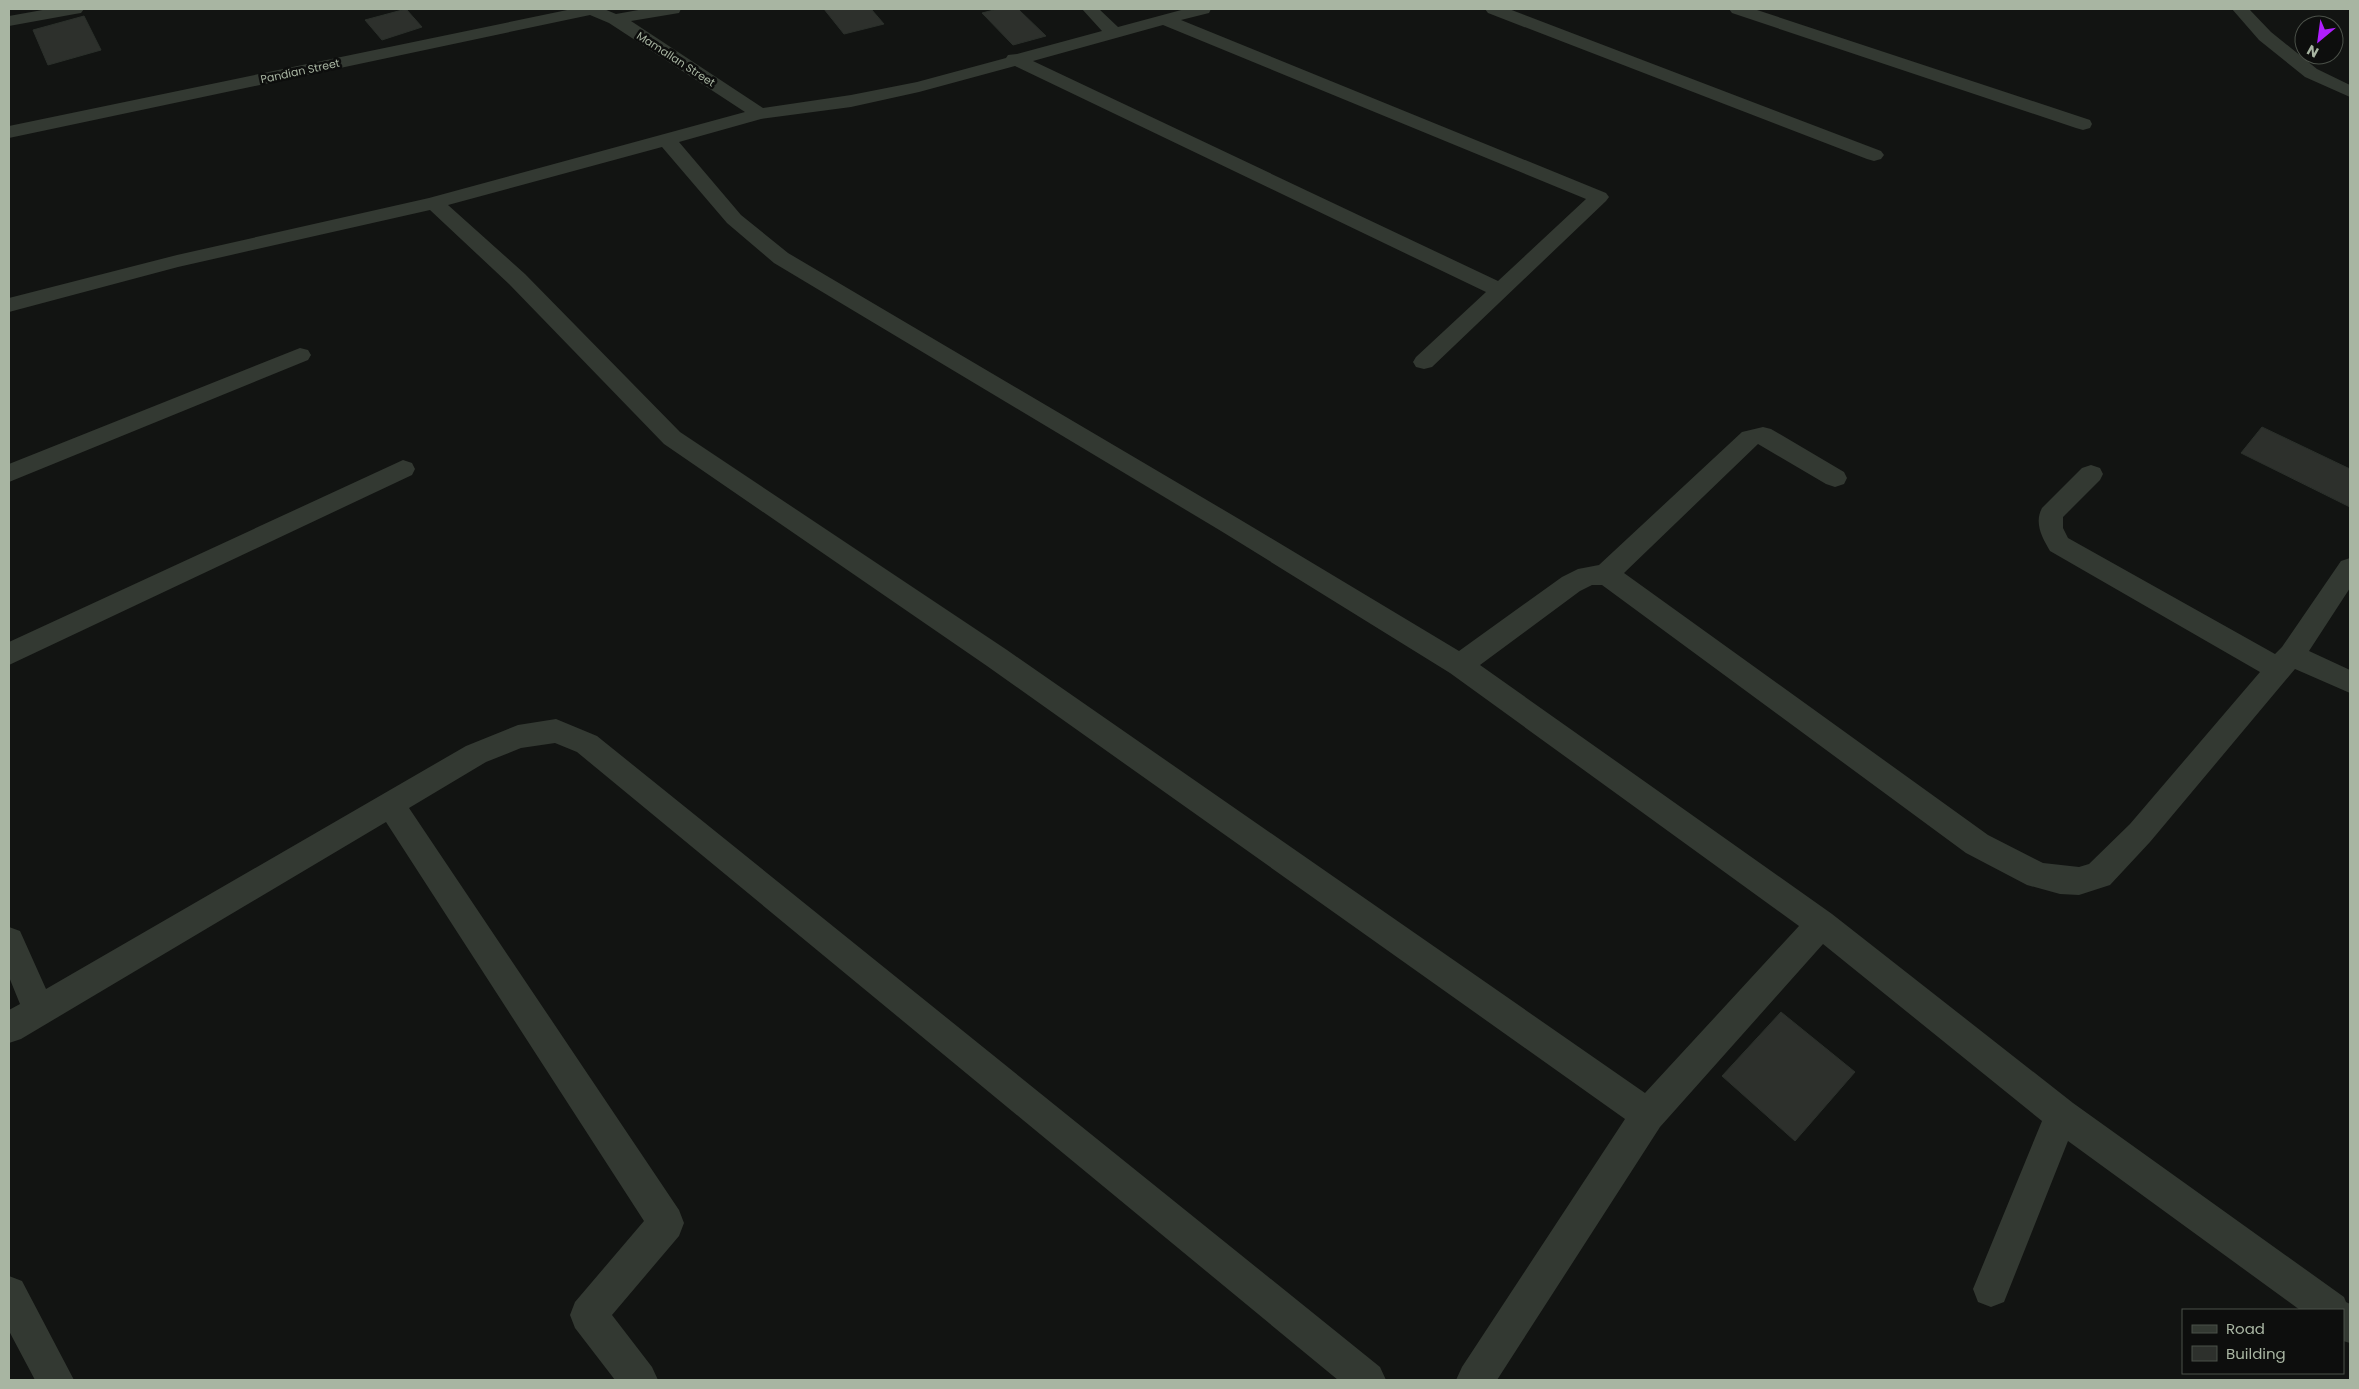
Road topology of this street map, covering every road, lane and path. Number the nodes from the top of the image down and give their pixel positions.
1 (75, 9) edge
2 (590, 9) edge
3 (673, 9) edge
4 (1090, 9) edge
5 (1202, 9) edge
6 (1494, 9) edge
7 (1738, 9) edge
8 (2240, 9) edge
9 (615, 19) junction
10 (1165, 20) junction
11 (9, 21) edge
12 (1114, 33) junction
13 (1014, 59) junction
14 (2350, 92) edge
15 (760, 114) junction
16 (2082, 124) dead end
17 (9, 132) edge
18 (666, 139) junction
19 (1874, 155) dead end
20 (434, 203) junction
21 (1500, 290) junction
22 (9, 305) edge
23 (300, 355) dead end
24 (1424, 362) dead end
25 (402, 469) dead end
26 (9, 473) edge
27 (2091, 474) dead end
28 (1836, 478) dead end
29 (2350, 568) edge
30 (1604, 575) junction
31 (9, 654) edge
32 (2285, 662) junction
33 (1460, 664) junction
34 (2350, 682) edge
35 (390, 804) junction
36 (1821, 924) junction
37 (9, 941) edge
38 (40, 1010) junction
39 (9, 1028) edge
40 (1648, 1115) junction
41 (2061, 1115) junction
42 (1991, 1289) dead end
43 (9, 1294) edge
44 (2330, 1309) edge
45 (55, 1380) edge
46 (639, 1380) edge
47 (1367, 1380) edge
48 (1475, 1380) edge

1 - 11 street
2 - 9 street, Mamallan Street
2 - 17 street, Pandian Street
3 - 9 street
4 - 12 street
5 - 10 street
6 - 19 street
7 - 16 street
8 - 14 street
9 - 15 street, Mamallan Street
10 - 12 street
10 - 21 street
12 - 13 street
13 - 15 street
13 - 21 street
15 - 18 street
18 - 20 street
18 - 33 street
20 - 22 street
20 - 40 street
21 - 24 street
23 - 26 street
25 - 31 street
27 - 32 street
28 - 30 street
29 - 32 street
30 - 32 street
30 - 33 street
32 - 34 street
33 - 36 street
35 - 38 street
35 - 46 street
35 - 47 street
36 - 40 street
36 - 41 street
37 - 38 street
38 - 39 street
40 - 48 street
41 - 42 street
41 - 44 street
43 - 45 street

